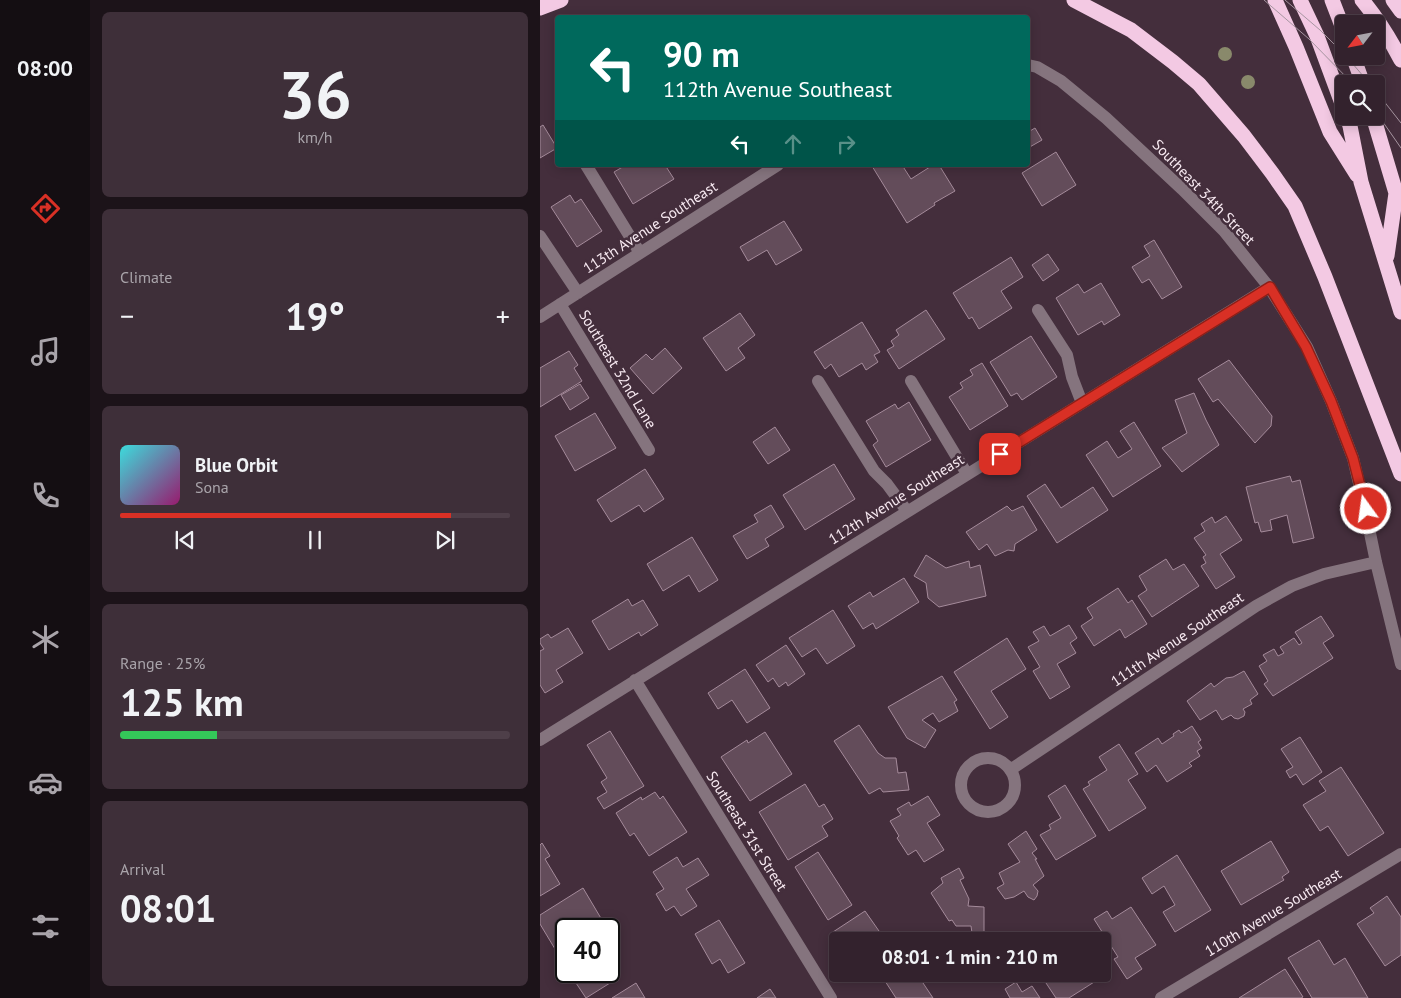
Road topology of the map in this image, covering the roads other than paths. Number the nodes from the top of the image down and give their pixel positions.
1 (561, 0) edge
2 (1074, 0) edge
3 (1275, 0) edge
4 (1300, 0) edge
5 (1332, 0) edge
6 (1362, 0) edge
7 (1393, 0) edge
8 (540, 8) edge
9 (1401, 11) edge
10 (1338, 15) edge
11 (1401, 60) edge
12 (1030, 65) edge
13 (1335, 84) edge
14 (1350, 125) edge
15 (1376, 125) edge
16 (587, 167) edge
17 (775, 167) edge
18 (1361, 182) junction
19 (540, 236) edge
20 (640, 253) junction
21 (1386, 261) junction
22 (1270, 287) junction
23 (578, 293) junction
24 (560, 304) junction
25 (1038, 310) dead end
26 (1401, 312) edge
27 (540, 317) edge
28 (818, 381) dead end
29 (911, 381) dead end
30 (1082, 403) junction
31 (649, 450) dead end
32 (967, 474) junction
33 (1401, 474) edge
34 (907, 511) junction
35 (1376, 562) junction
36 (1401, 664) edge
37 (635, 680) junction
38 (540, 740) edge
39 (1010, 770) junction
40 (1401, 854) edge
41 (831, 998) edge
42 (1161, 998) edge

1 - 8 highway
2 - 33 highway
3 - 18 highway
4 - 13 highway
5 - 10 highway
6 - 11 highway
7 - 9 highway
12 - 22 street, Southeast 34th Street
14 - 18 highway
15 - 21 highway
16 - 20 street
17 - 20 street, 113th Avenue Southeast
18 - 21 highway
19 - 23 street
20 - 23 street, 113th Avenue Southeast
21 - 26 highway
22 - 30 street, 112th Avenue Southeast
22 - 35 street, Southeast 34th Street
23 - 24 street, 113th Avenue Southeast
24 - 27 street, 113th Avenue Southeast
24 - 31 street, Southeast 32nd Lane
25 - 30 street
28 - 34 street
29 - 32 street
30 - 32 street, 112th Avenue Southeast
32 - 34 street, 112th Avenue Southeast
34 - 37 street, 112th Avenue Southeast
35 - 36 street, Southeast 34th Street
35 - 39 street, 111th Avenue Southeast
37 - 38 street, 112th Avenue Southeast
37 - 41 street, Southeast 31st Street
39 - 39 street
40 - 42 street, 110th Avenue Southeast

